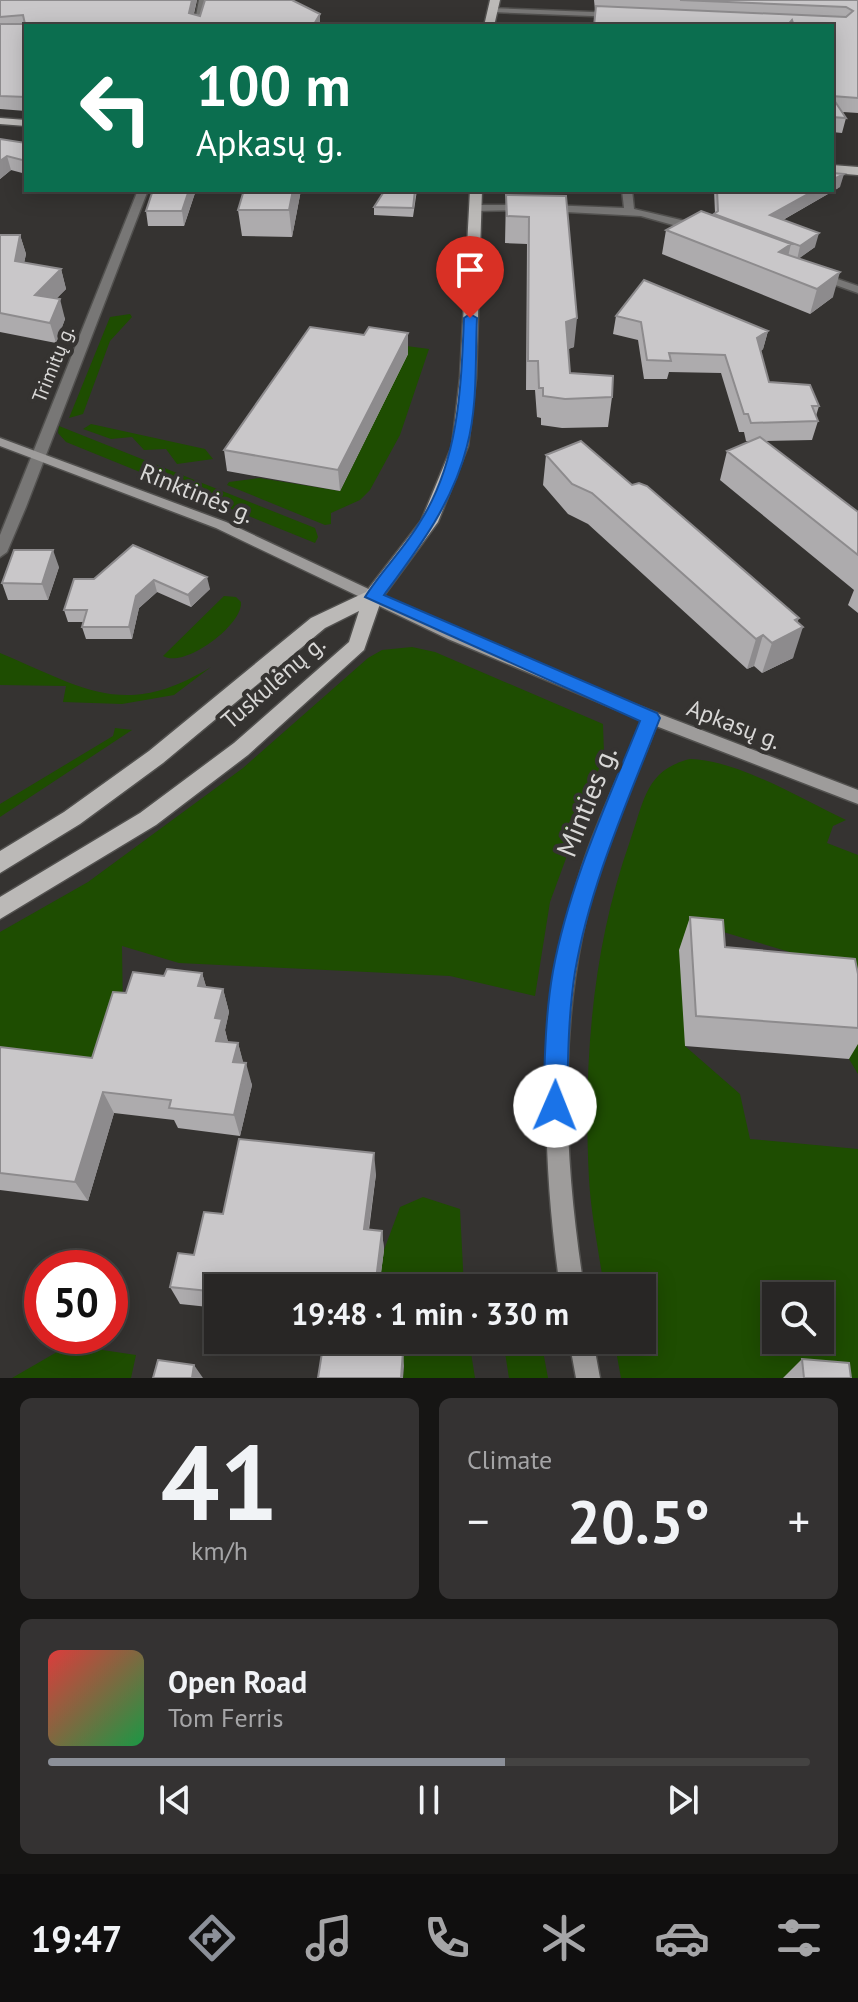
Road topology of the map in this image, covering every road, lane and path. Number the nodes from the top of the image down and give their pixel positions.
1 (203, 0) edge
2 (494, 5) edge
3 (634, 16) edge
4 (198, 24) edge
5 (0, 121) edge
6 (24, 123) edge
7 (834, 169) edge
8 (858, 171) edge
9 (142, 192) edge
10 (627, 192) edge
11 (475, 199) edge
12 (629, 209) junction
13 (707, 233) edge
14 (805, 271) edge
15 (858, 290) edge
16 (0, 442) edge
17 (40, 455) junction
18 (0, 552) edge
19 (373, 597) junction
20 (651, 718) junction
21 (858, 797) edge
22 (0, 863) edge
23 (0, 909) edge
24 (570, 1274) edge
25 (584, 1354) edge
26 (588, 1378) edge

1 - 4 street
2 - 3 street
5 - 6 main road
7 - 8 main road
9 - 17 street, Trimitų g.
10 - 12 street
11 - 12 street
11 - 19 main road
12 - 13 street
14 - 15 street
16 - 17 main road, Rinktinės g.
17 - 18 street, Trimitų g.
17 - 19 main road, Rinktinės g.
19 - 20 main road, Apkasų g.
19 - 22 main road, Tuskulėnų g.
19 - 23 main road, Tuskulėnų g.
20 - 21 main road, Apkasų g.
20 - 24 main road, Minties g.
25 - 26 main road

